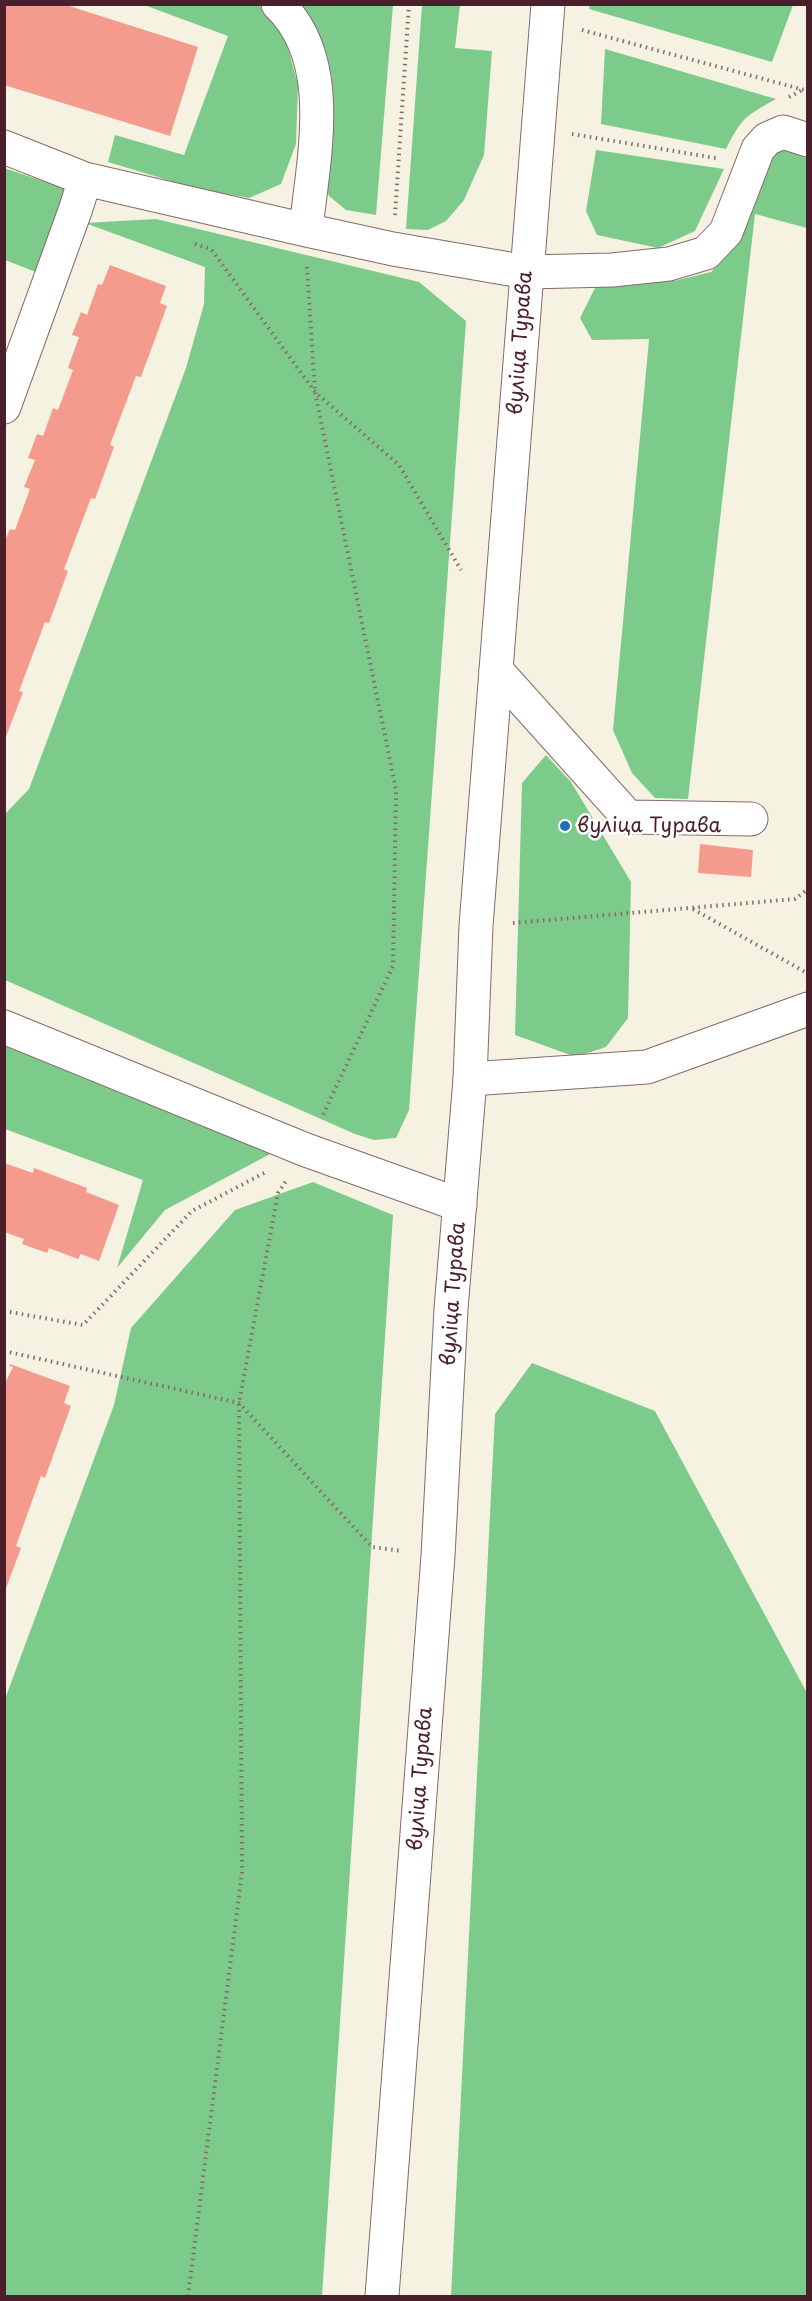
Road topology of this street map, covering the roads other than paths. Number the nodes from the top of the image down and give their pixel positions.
1 (278, 4) edge
2 (548, 4) edge
3 (807, 140) edge
4 (4, 147) edge
5 (85, 178) junction
6 (306, 230) junction
7 (527, 272) junction
8 (4, 407) edge
9 (496, 670) junction
10 (751, 819) dead end
11 (807, 1008) edge
12 (4, 1027) edge
13 (470, 1079) junction
14 (460, 1205) junction
15 (382, 2296) edge

1 - 6 main road
2 - 7 main road, вуліца Турава
3 - 7 main road
4 - 5 main road
5 - 6 main road
5 - 8 main road
6 - 7 main road
7 - 9 main road, вуліца Турава
9 - 10 main road
9 - 13 main road, вуліца Турава
11 - 13 main road
12 - 14 main road
13 - 14 main road, вуліца Турава
14 - 15 main road, вуліца Турава

